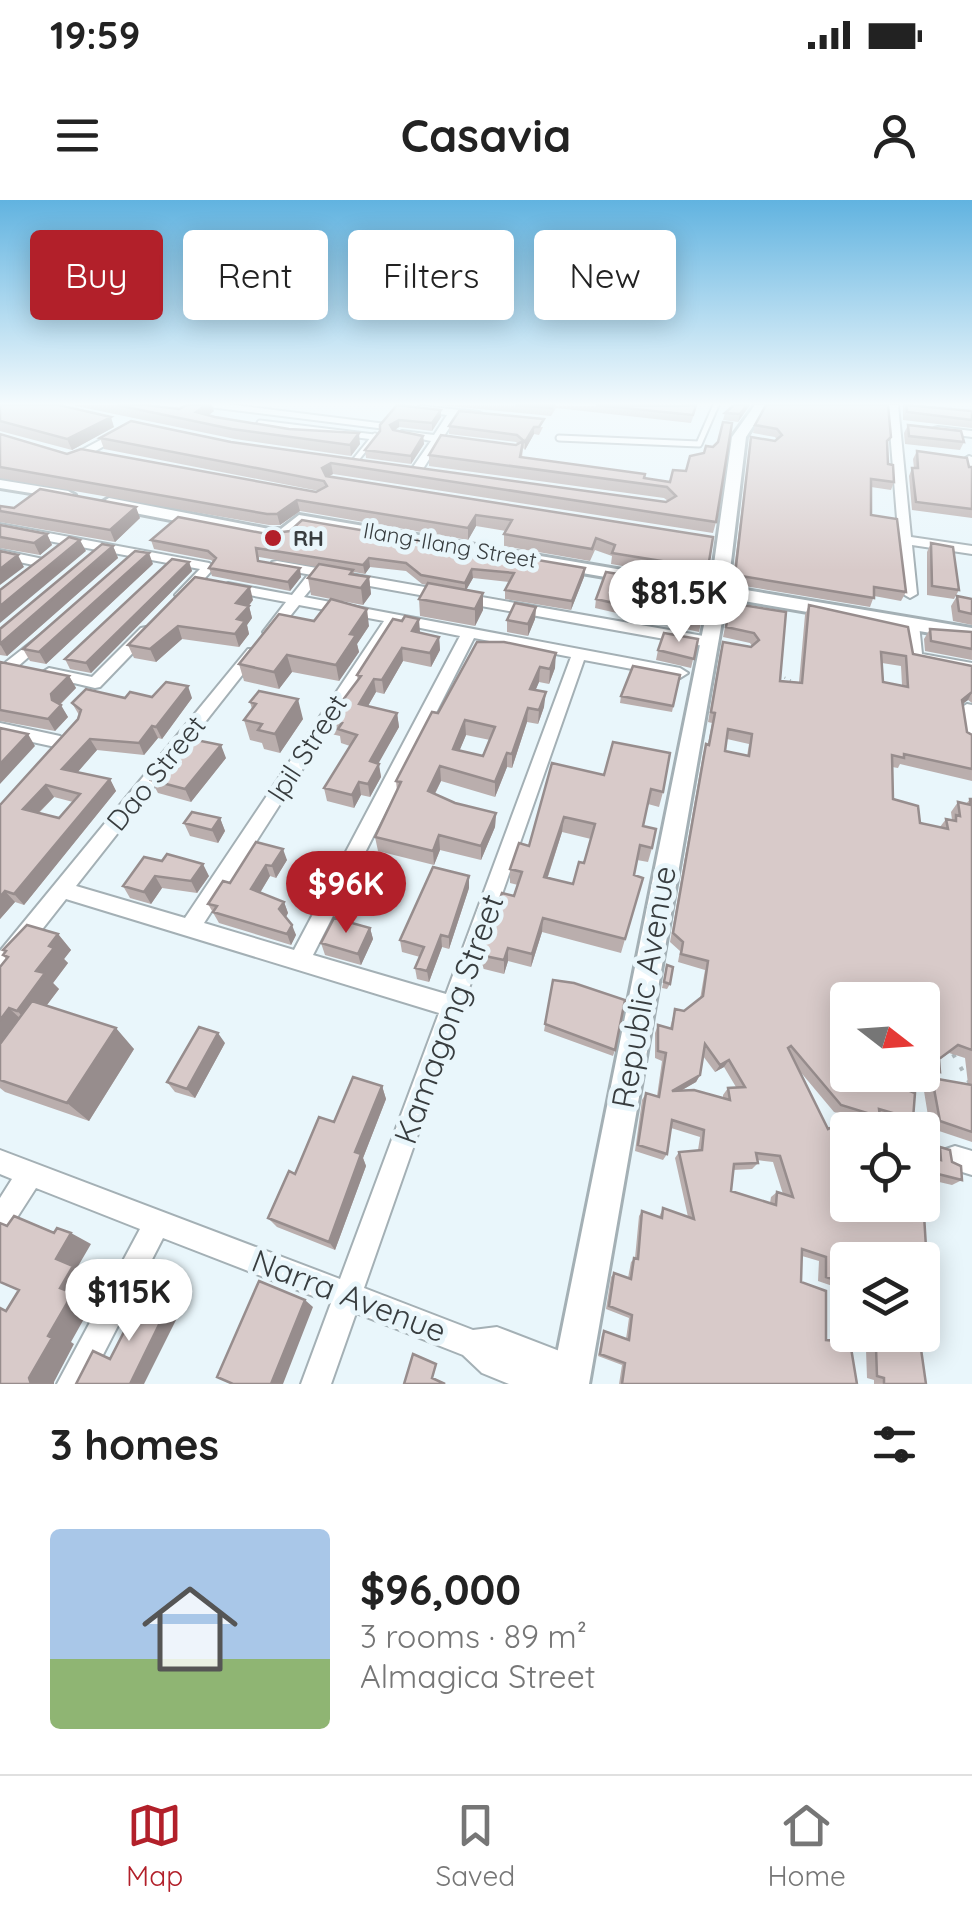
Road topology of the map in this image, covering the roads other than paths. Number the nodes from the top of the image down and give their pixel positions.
1 (347, 460) edge
2 (423, 460) edge
3 (735, 460) edge
4 (898, 460) edge
5 (344, 463) joint
6 (370, 464) edge
7 (401, 468) edge
8 (417, 470) junction
9 (436, 473) edge
10 (0, 484) edge
11 (82, 498) edge
12 (101, 501) edge
13 (0, 528) edge
14 (704, 540) edge
15 (905, 540) junction
16 (71, 541) junction
17 (724, 543) junction
18 (972, 550) edge
19 (0, 554) edge
20 (136, 554) junction
21 (43, 563) junction
22 (266, 563) edge
23 (122, 566) edge
24 (29, 574) edge
25 (312, 579) edge
26 (195, 581) junction
27 (719, 590) junction
28 (910, 594) edge
29 (295, 600) junction
30 (170, 607) edge
31 (158, 619) edge
32 (392, 619) junction
33 (912, 624) junction
34 (53, 628) edge
35 (469, 633) junction
36 (972, 634) edge
37 (719, 644) junction
38 (579, 654) junction
39 (64, 660) edge
40 (5, 664) edge
41 (972, 668) edge
42 (51, 673) junction
43 (680, 673) edge
44 (94, 683) junction
45 (82, 696) edge
46 (967, 709) edge
47 (76, 724) edge
48 (0, 728) edge
49 (972, 740) edge
50 (60, 742) junction
51 (47, 756) edge
52 (62, 890) junction
53 (190, 928) junction
54 (299, 961) junction
55 (0, 967) edge
56 (454, 1006) junction
57 (0, 1162) edge
58 (30, 1173) junction
59 (0, 1220) edge
60 (158, 1222) junction
61 (348, 1296) junction
62 (473, 1344) junction
63 (572, 1377) edge
64 (72, 1384) edge
65 (316, 1384) edge
66 (546, 1384) edge

1 - 5 lane
2 - 8 street
3 - 17 main road, Republic Avenue
4 - 15 street
5 - 6 street
7 - 8 street
8 - 9 street
10 - 11 main road
12 - 27 main road, Ilang-Ilang Street
13 - 16 street
14 - 17 street
15 - 18 street
15 - 28 street
16 - 20 street
16 - 21 street
17 - 27 main road, Republic Avenue
19 - 21 street
20 - 23 street
20 - 26 street
21 - 24 street
22 - 37 street
25 - 29 street, Dao Street
26 - 29 street
26 - 30 street
27 - 33 main road, Ilang-Ilang Street
27 - 37 main road, Republic Avenue
29 - 32 street
29 - 52 street, Dao Street
31 - 44 street
32 - 35 street
32 - 53 street, Ipil Street
33 - 36 main road, Ilang-Ilang Street
33 - 41 street
34 - 40 street
35 - 38 street
35 - 54 street
37 - 63 main road, Republic Avenue
38 - 43 street
38 - 56 street, Kamagong Street
39 - 42 street
40 - 42 street
42 - 44 street
44 - 45 street
46 - 49 street
47 - 50 street
48 - 50 street
50 - 51 street
52 - 53 street
52 - 55 street, Dao Street
53 - 54 street
54 - 56 street
56 - 61 street, Kamagong Street
57 - 58 street, Narra Avenue
58 - 59 street
58 - 60 street, Narra Avenue
60 - 61 street, Narra Avenue
60 - 64 street
61 - 62 street, Narra Avenue
61 - 65 street, Kamagong Street
62 - 63 street, Narra Avenue
62 - 66 street, Narra Avenue

